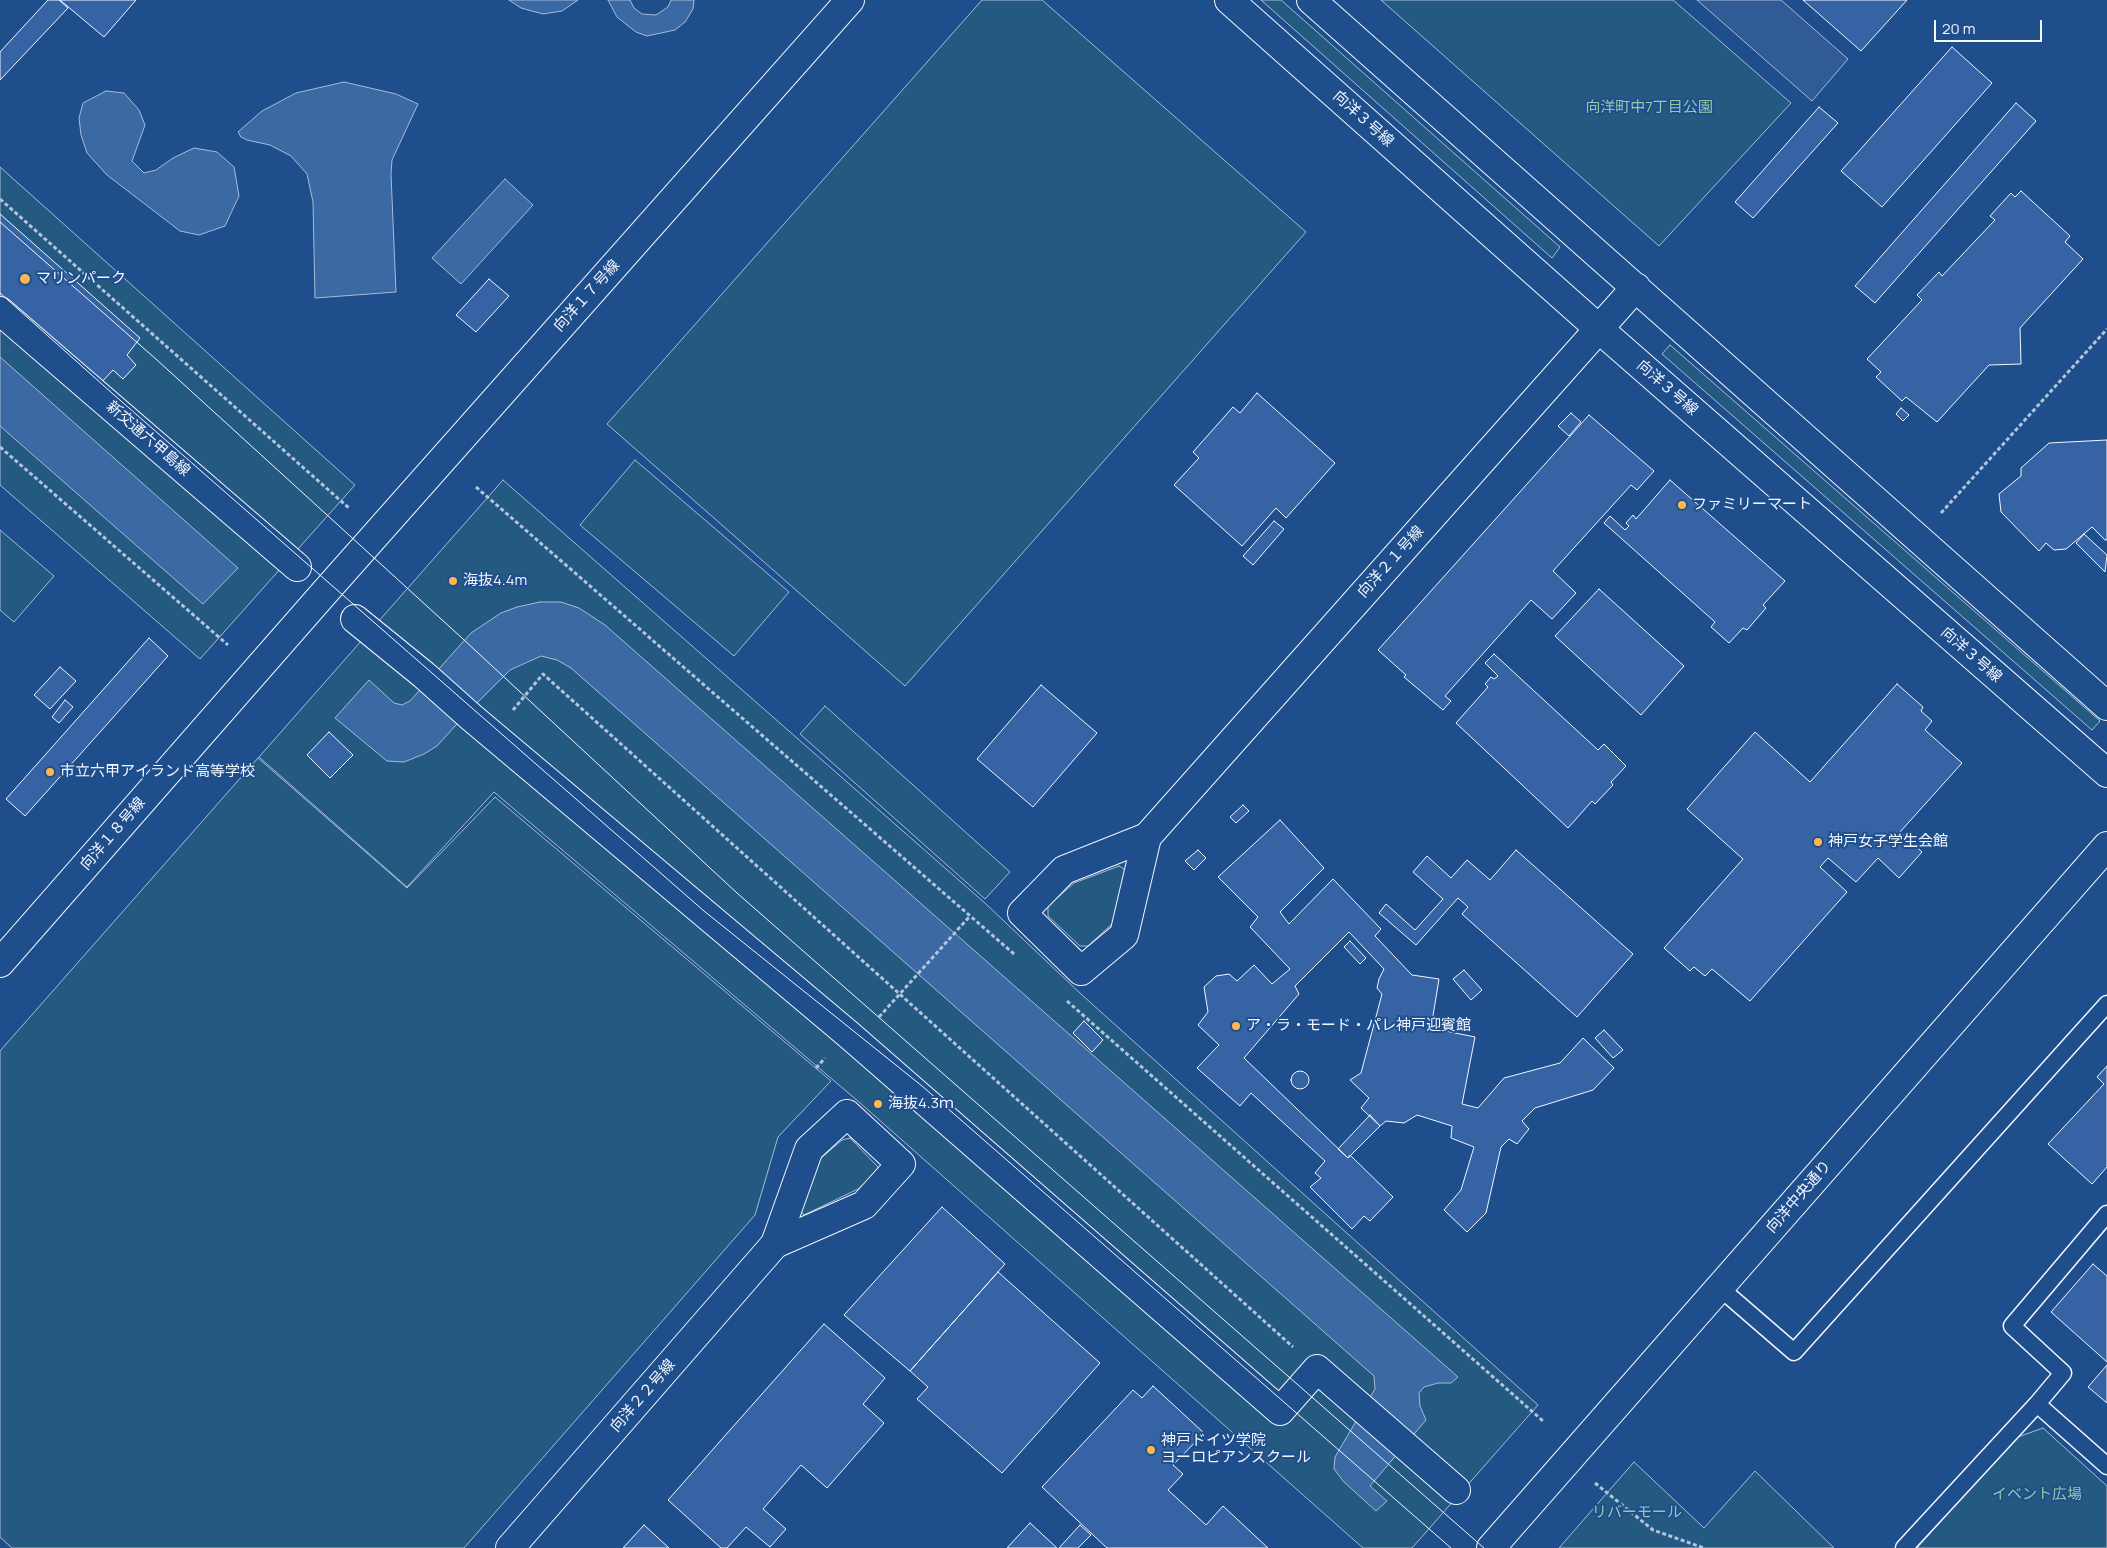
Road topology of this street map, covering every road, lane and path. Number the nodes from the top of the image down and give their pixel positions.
1 (850, 0) edge
2 (1229, 0) edge
3 (1311, 0) edge
4 (0, 199) edge
5 (1636, 287) junction
6 (0, 311) edge
7 (1598, 328) junction
8 (2107, 329) edge
9 (0, 447) edge
10 (476, 487) dead end
11 (350, 509) dead end
12 (1941, 513) dead end
13 (296, 567) dead end
14 (325, 592) joint
15 (355, 619) dead end
16 (228, 645) dead end
17 (2107, 706) edge
18 (492, 734) junction
19 (2107, 773) edge
20 (1147, 837) junction
21 (2107, 846) edge
22 (970, 916) junction
23 (1019, 959) dead end
24 (0, 963) edge
25 (899, 993) junction
26 (1064, 998) dead end
27 (2107, 1004) edge
28 (857, 1043) junction
29 (2107, 1214) edge
30 (775, 1244) junction
31 (1720, 1288) junction
32 (1317, 1369) junction
33 (2037, 1404) junction
34 (1543, 1420) dead end
35 (2107, 1466) edge
36 (1595, 1483) dead end
37 (1456, 1490) dead end
38 (510, 1548) edge
39 (1490, 1548) edge
40 (1704, 1548) edge
41 (1904, 1548) edge

1 - 14 street, 向洋１７号線
2 - 7 street, 向洋３号線
3 - 5 street
4 - 11 path
5 - 7 street, 向洋２１号線
5 - 17 street
6 - 13 street, 新交通六甲島線
7 - 19 street, 向洋３号線
7 - 20 street, 向洋２１号線
8 - 12 path
9 - 16 path
10 - 22 path
14 - 24 street, 向洋１８号線
15 - 18 street
18 - 25 path
18 - 28 street
20 - 20 street, 向洋２１号線
21 - 31 street, 向洋中央通り
22 - 23 path
22 - 25 path
25 - 28 path
25 - 32 path
26 - 34 path
27 - 31 lane
28 - 32 street
29 - 33 lane
30 - 30 street, 向洋２２号線
30 - 38 street, 向洋２２号線
31 - 39 street, 向洋中央通り
32 - 37 street
33 - 35 lane
33 - 41 lane
36 - 40 path

